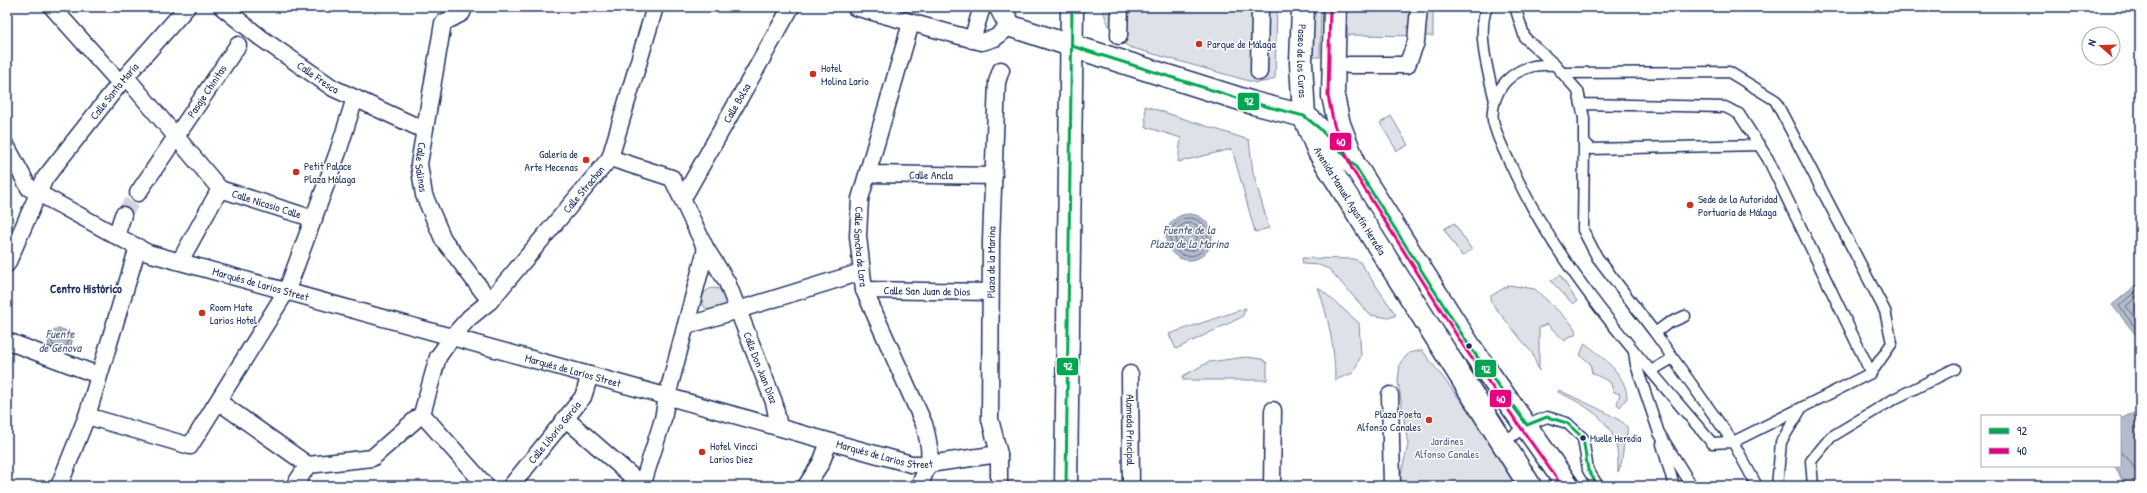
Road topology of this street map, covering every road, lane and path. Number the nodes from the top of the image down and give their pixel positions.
1 (52, 7) edge
2 (187, 7) edge
3 (222, 7) edge
4 (464, 7) edge
5 (655, 7) edge
6 (791, 7) edge
7 (855, 7) edge
8 (982, 7) edge
9 (1000, 7) edge
10 (1072, 7) edge
11 (1120, 7) edge
12 (1260, 7) edge
13 (1303, 7) edge
14 (1335, 7) edge
15 (1419, 7) edge
16 (1487, 7) edge
17 (1515, 7) edge
18 (911, 24) junction
19 (1010, 26) junction
20 (1119, 36) dead end
21 (972, 40) junction
22 (238, 44) dead end
23 (1072, 46) junction
24 (1349, 65) dead end
25 (1555, 66) junction
26 (1001, 70) dead end
27 (1259, 72) dead end
28 (1564, 73) junction
29 (123, 80) junction
30 (355, 98) junction
31 (1495, 101) junction
32 (1582, 104) junction
33 (1304, 116) junction
34 (424, 130) junction
35 (175, 137) junction
36 (1584, 140) junction
37 (1760, 146) junction
38 (7, 147) edge
39 (610, 158) junction
40 (1356, 167) junction
41 (868, 174) junction
42 (994, 176) junction
43 (220, 189) junction
44 (34, 191) junction
45 (138, 193) tunnel mouth
46 (683, 198) junction
47 (123, 215) tunnel mouth
48 (314, 219) junction
49 (116, 236) junction
50 (706, 249) junction
51 (143, 250) junction
52 (180, 261) junction
53 (7, 264) edge
54 (861, 272) junction
55 (287, 290) junction
56 (864, 290) junction
57 (990, 292) junction
58 (490, 301) junction
59 (738, 309) junction
60 (1685, 316) dead end
61 (686, 326) junction
62 (1655, 333) junction
63 (452, 337) junction
64 (7, 341) edge
65 (1634, 352) junction
66 (1673, 358) junction
67 (1954, 369) dead end
68 (1651, 371) junction
69 (1871, 373) junction
70 (1130, 374) dead end
71 (98, 375) junction
72 (590, 375) junction
73 (1390, 395) dead end
74 (667, 396) junction
75 (219, 402) junction
76 (1801, 409) junction
77 (1273, 410) dead end
78 (422, 414) junction
79 (87, 416) junction
80 (564, 418) junction
81 (1527, 425) junction
82 (779, 427) junction
83 (1659, 433) junction
84 (829, 442) junction
85 (1733, 442) junction
86 (1503, 443) junction
87 (1000, 454) junction
88 (929, 464) junction
89 (308, 465) junction
90 (296, 484) edge
91 (59, 486) edge
92 (486, 486) edge
93 (511, 486) edge
94 (642, 486) edge
95 (806, 486) edge
96 (919, 486) edge
97 (1000, 486) edge
98 (1066, 486) edge
99 (1131, 486) edge
100 (1272, 486) edge
101 (1392, 486) edge
102 (1530, 486) edge
103 (1568, 486) edge
104 (1598, 486) edge
105 (1674, 486) edge
106 (1692, 486) edge
107 (1757, 486) edge
108 (1777, 486) edge
109 (1813, 486) edge

1 - 29 street
2 - 29 street, Calle Santa María
3 - 30 street, Calle Fresca
4 - 34 street, Calle Salinas
5 - 39 street, Calle Strachan
6 - 46 street, Calle Bolsa
7 - 18 street
8 - 21 street
9 - 19 street
10 - 23 main road
11 - 20 street
12 - 27 street
13 - 33 main road, Paseo de los Curas
14 - 40 main road
15 - 24 street
16 - 31 lane
17 - 25 lane
18 - 21 street
18 - 41 street, Calle Sancha de Lara
19 - 21 street
19 - 23 street
22 - 35 street, Pasaje Chinitas
23 - 33 main road
23 - 98 main road
25 - 28 lane
25 - 31 lane
26 - 42 street, Plaza de la Marina
28 - 32 lane
28 - 69 lane
29 - 35 street
29 - 44 street, Calle Santa María
30 - 34 street, Calle Fresca
30 - 48 street
31 - 65 lane
32 - 36 lane
32 - 37 lane
33 - 40 main road, Avenida Manuel Agustín Heredia
33 - 86 main road, Avenida Manuel Agustín Heredia
34 - 58 street, Calle Salinas
35 - 43 street
35 - 45 street, Pasaje Chinitas
36 - 37 lane
36 - 62 lane
37 - 69 lane
38 - 44 street
39 - 46 street
39 - 58 street, Calle Strachan
40 - 81 main road, Avenida Manuel Agustín Heredia
41 - 42 street, Calle Ancla
41 - 54 street, Calle Sancha de Lara
42 - 57 street, Plaza de la Marina
43 - 48 street, Calle Nicasio Calle
43 - 52 street
44 - 49 street, Marqués de Larios Street
44 - 53 street, Calle Santa María
46 - 50 street
47 - 49 street
48 - 55 street
49 - 51 street, Marqués de Larios Street
50 - 59 street
50 - 61 street
51 - 52 street, Marqués de Larios Street
51 - 71 street
52 - 55 street, Marqués de Larios Street
54 - 56 street, Calle Sancha de Lara
54 - 59 street
55 - 63 street, Marqués de Larios Street
55 - 75 street
56 - 57 street, Calle San Juan de Dios
56 - 88 street, Calle Sancha de Lara
57 - 87 street, Plaza de la Marina
58 - 63 street, Calle Strachan
59 - 61 street
59 - 82 street, Calle Don Juan Díaz
60 - 62 lane
61 - 74 street
62 - 66 lane
63 - 72 street, Marqués de Larios Street
63 - 78 street, Calle Strachan
64 - 71 street
65 - 68 lane
65 - 83 lane
66 - 68 lane
66 - 85 lane
67 - 109 lane
68 - 85 lane
69 - 76 lane
70 - 99 street, Alameda Principal
71 - 79 street
72 - 74 street, Marqués de Larios Street
72 - 80 street, Calle Liborio García
73 - 101 street
74 - 82 street, Marqués de Larios Street
74 - 94 street
75 - 79 street
75 - 89 street
76 - 85 lane
76 - 108 lane
77 - 100 street
78 - 89 street
78 - 92 street
79 - 91 street
80 - 93 street, Calle Liborio García
80 - 94 street
81 - 86 lane
81 - 103 main road, Avenida Manuel Agustín Heredia
81 - 104 lane
82 - 84 street, Marqués de Larios Street
83 - 105 lane
83 - 106 lane
84 - 88 street, Marqués de Larios Street
84 - 95 street
85 - 107 lane
86 - 102 main road, Avenida Manuel Agustín Heredia
87 - 88 street, Marqués de Larios Street
87 - 97 street
88 - 96 street
89 - 90 street

